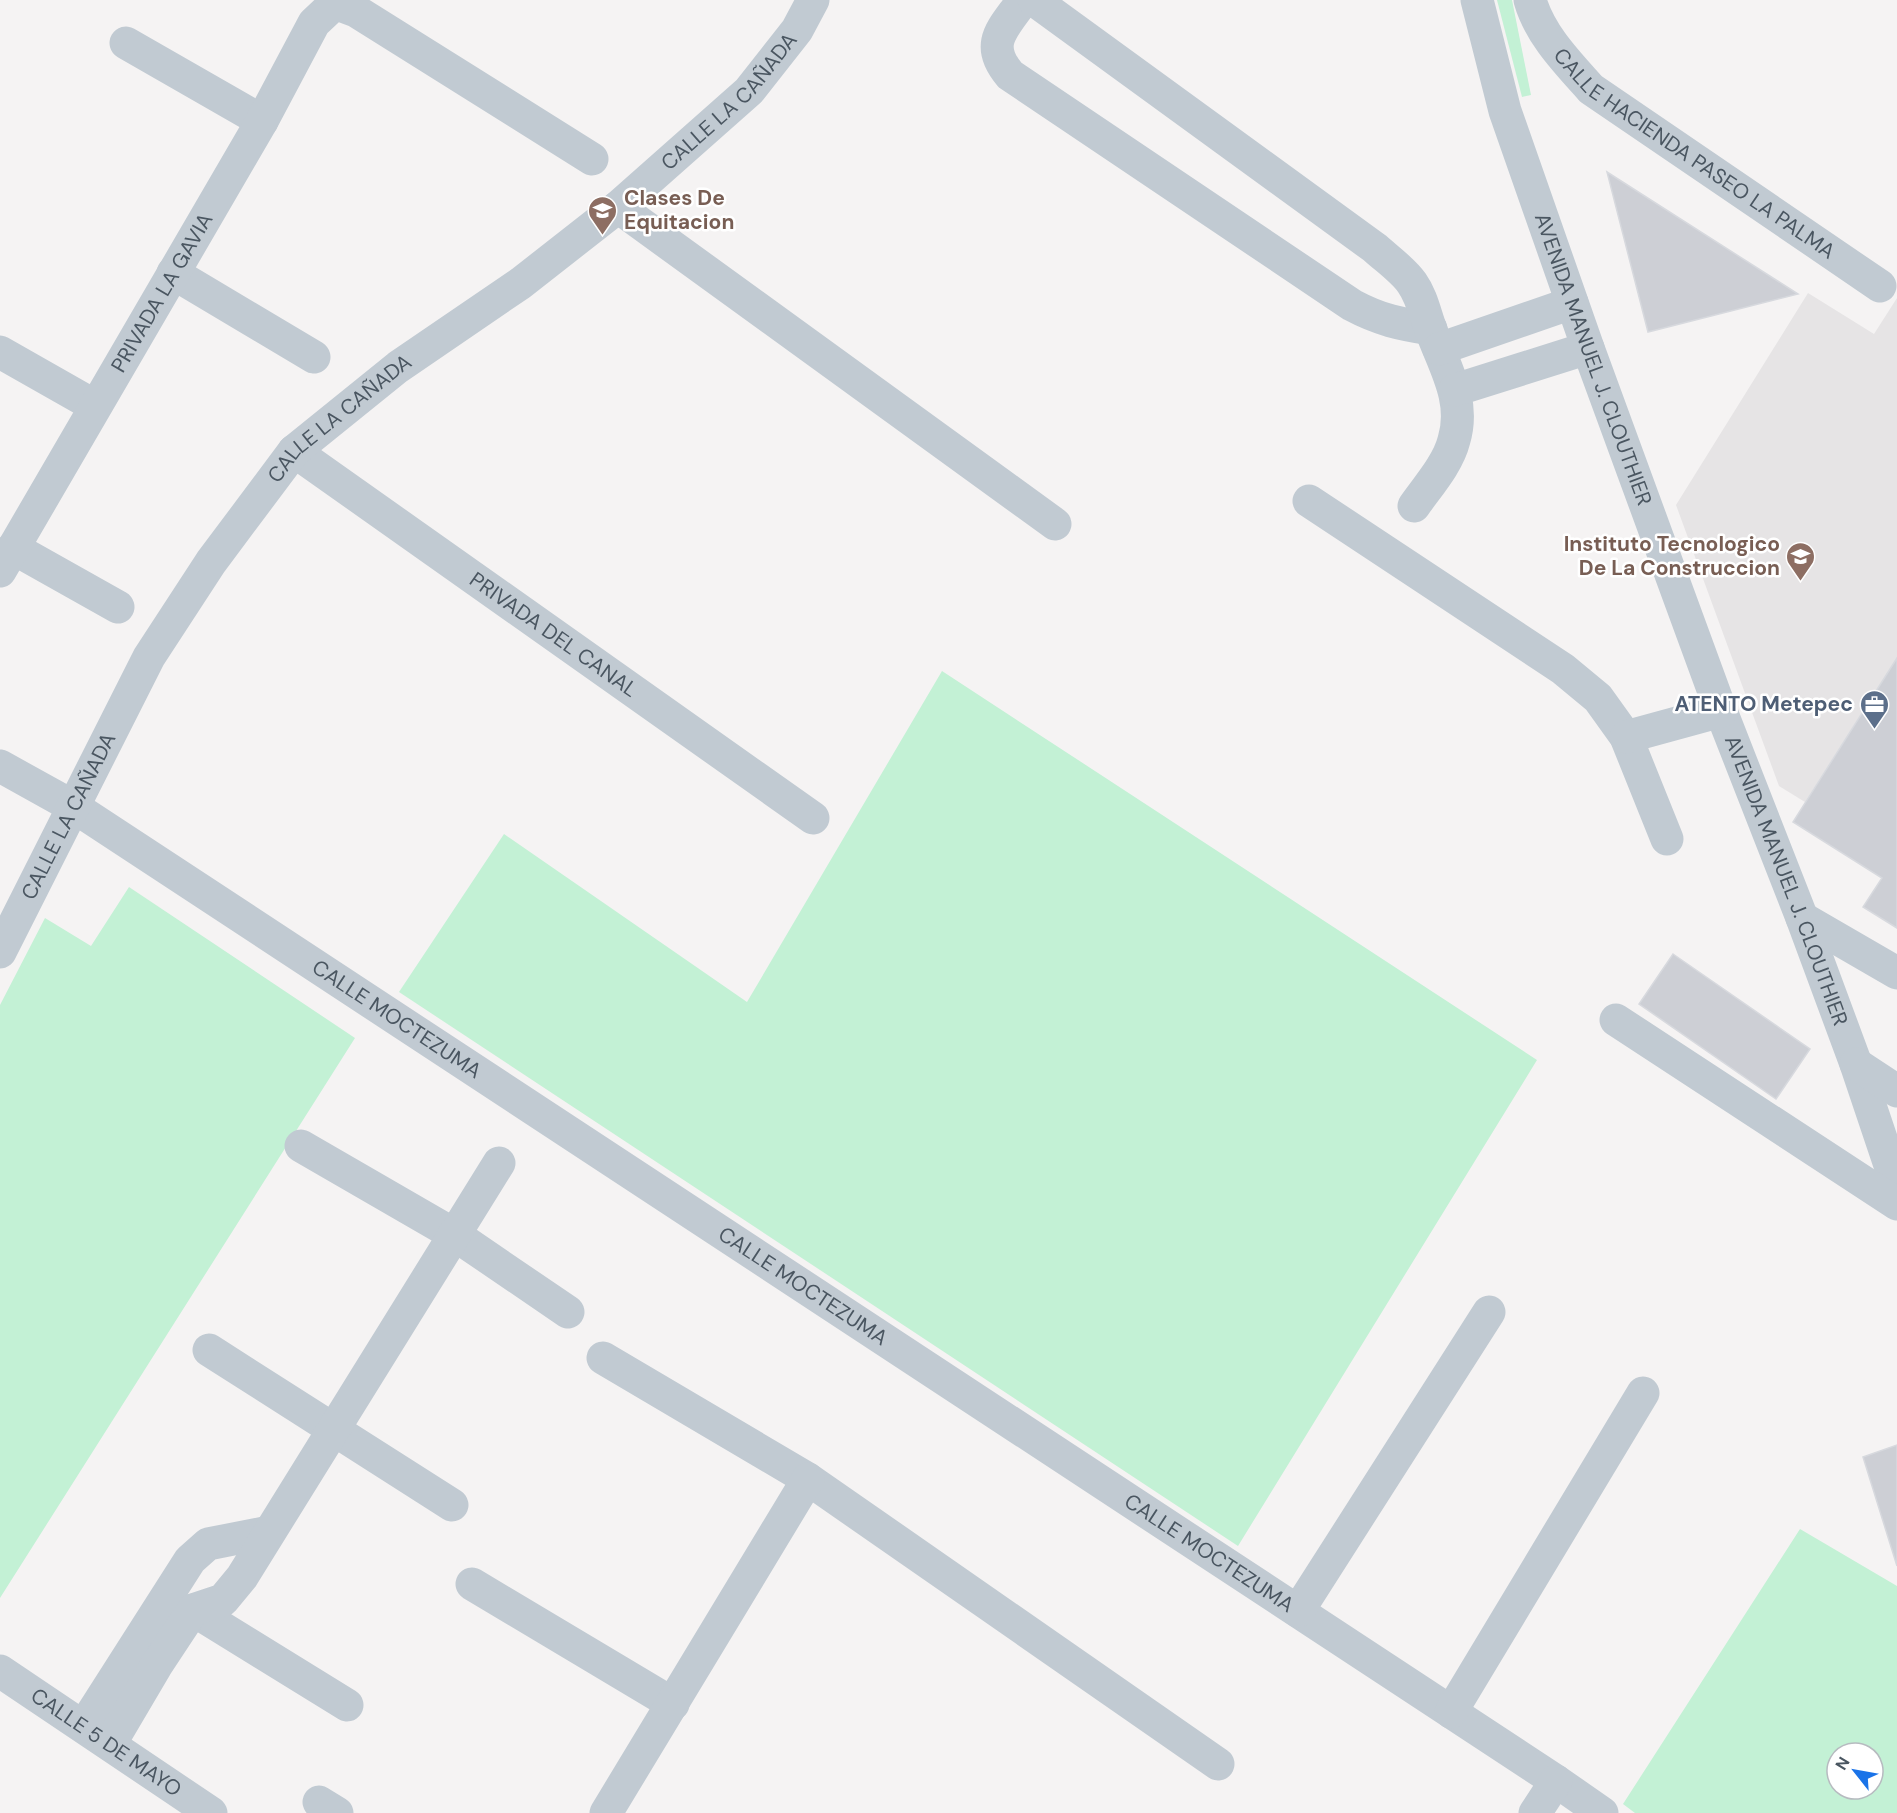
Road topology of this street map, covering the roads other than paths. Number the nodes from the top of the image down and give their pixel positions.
1 (813, 0) edge
2 (1023, 0) edge
3 (1034, 0) edge
4 (1477, 0) edge
5 (1530, 0) edge
6 (126, 43) dead end
7 (262, 121) junction
8 (592, 159) dead end
9 (618, 207) junction
10 (173, 273) junction
11 (1880, 286) dead end
12 (1572, 303) junction
13 (1435, 339) junction
14 (1588, 348) junction
15 (0, 352) edge
16 (314, 357) dead end
17 (1455, 390) junction
18 (96, 405) junction
19 (294, 451) junction
20 (1310, 501) dead end
21 (1414, 506) dead end
22 (1055, 524) dead end
23 (7, 560) edge
24 (118, 607) dead end
25 (1720, 711) junction
26 (1626, 737) junction
27 (0, 766) edge
28 (74, 807) junction
29 (813, 818) dead end
30 (1666, 839) dead end
31 (1802, 918) junction
32 (0, 952) edge
33 (1897, 973) edge
34 (1616, 1020) dead end
35 (1856, 1064) junction
36 (1897, 1091) edge
37 (301, 1146) dead end
38 (499, 1163) dead end
39 (1897, 1186) edge
40 (1897, 1204) edge
41 (455, 1235) junction
42 (568, 1312) dead end
43 (1489, 1312) dead end
44 (209, 1350) dead end
45 (603, 1358) dead end
46 (1643, 1393) dead end
47 (334, 1430) junction
48 (808, 1479) junction
49 (452, 1505) dead end
50 (269, 1532) junction
51 (472, 1584) dead end
52 (193, 1610) junction
53 (1298, 1611) junction
54 (0, 1671) edge
55 (673, 1704) junction
56 (347, 1705) dead end
57 (1451, 1712) junction
58 (84, 1726) junction
59 (110, 1744) junction
60 (1218, 1764) dead end
61 (1556, 1781) junction
62 (211, 1813) edge
63 (606, 1813) edge
64 (1534, 1813) edge
65 (1602, 1813) edge

1 - 9 street, CALLE LA CAÑADA
2 - 13 street
3 - 13 street
4 - 12 street, AVENIDA MANUEL J. CLOUTHIER
5 - 11 street, CALLE HACIENDA PASEO LA PALMA
6 - 7 street
7 - 8 street, PRIVADA LA GAVIA
7 - 10 street, PRIVADA LA GAVIA
9 - 19 street, CALLE LA CAÑADA
9 - 22 street
10 - 16 street
10 - 18 street, PRIVADA LA GAVIA
12 - 13 street
12 - 14 street, AVENIDA MANUEL J. CLOUTHIER
13 - 17 street
14 - 17 street
14 - 25 street, AVENIDA MANUEL J. CLOUTHIER
15 - 18 street
17 - 21 street
18 - 23 street, PRIVADA LA GAVIA
19 - 28 street, CALLE LA CAÑADA
19 - 29 street, PRIVADA DEL CANAL
20 - 26 street
23 - 24 street
25 - 26 street
25 - 31 street, AVENIDA MANUEL J. CLOUTHIER
26 - 30 street
27 - 28 street, CALLE MOCTEZUMA
28 - 32 street, CALLE LA CAÑADA
28 - 53 street, CALLE MOCTEZUMA
31 - 33 street
31 - 35 street, AVENIDA MANUEL J. CLOUTHIER
34 - 40 street
35 - 36 street
35 - 39 street, AVENIDA MANUEL J. CLOUTHIER
37 - 41 street
38 - 41 street
41 - 42 street
41 - 47 street
43 - 53 street
44 - 47 street
45 - 48 street
46 - 57 street
47 - 49 street
47 - 50 street
48 - 55 street
48 - 60 street
50 - 52 street
50 - 58 street
51 - 55 street
52 - 56 street
52 - 59 street
53 - 57 street, CALLE MOCTEZUMA
54 - 58 street, CALLE 5 DE MAYO
55 - 63 street
57 - 61 street, CALLE MOCTEZUMA
58 - 59 street, CALLE 5 DE MAYO
59 - 62 street, CALLE 5 DE MAYO
61 - 64 street
61 - 65 street, CALLE MOCTEZUMA

